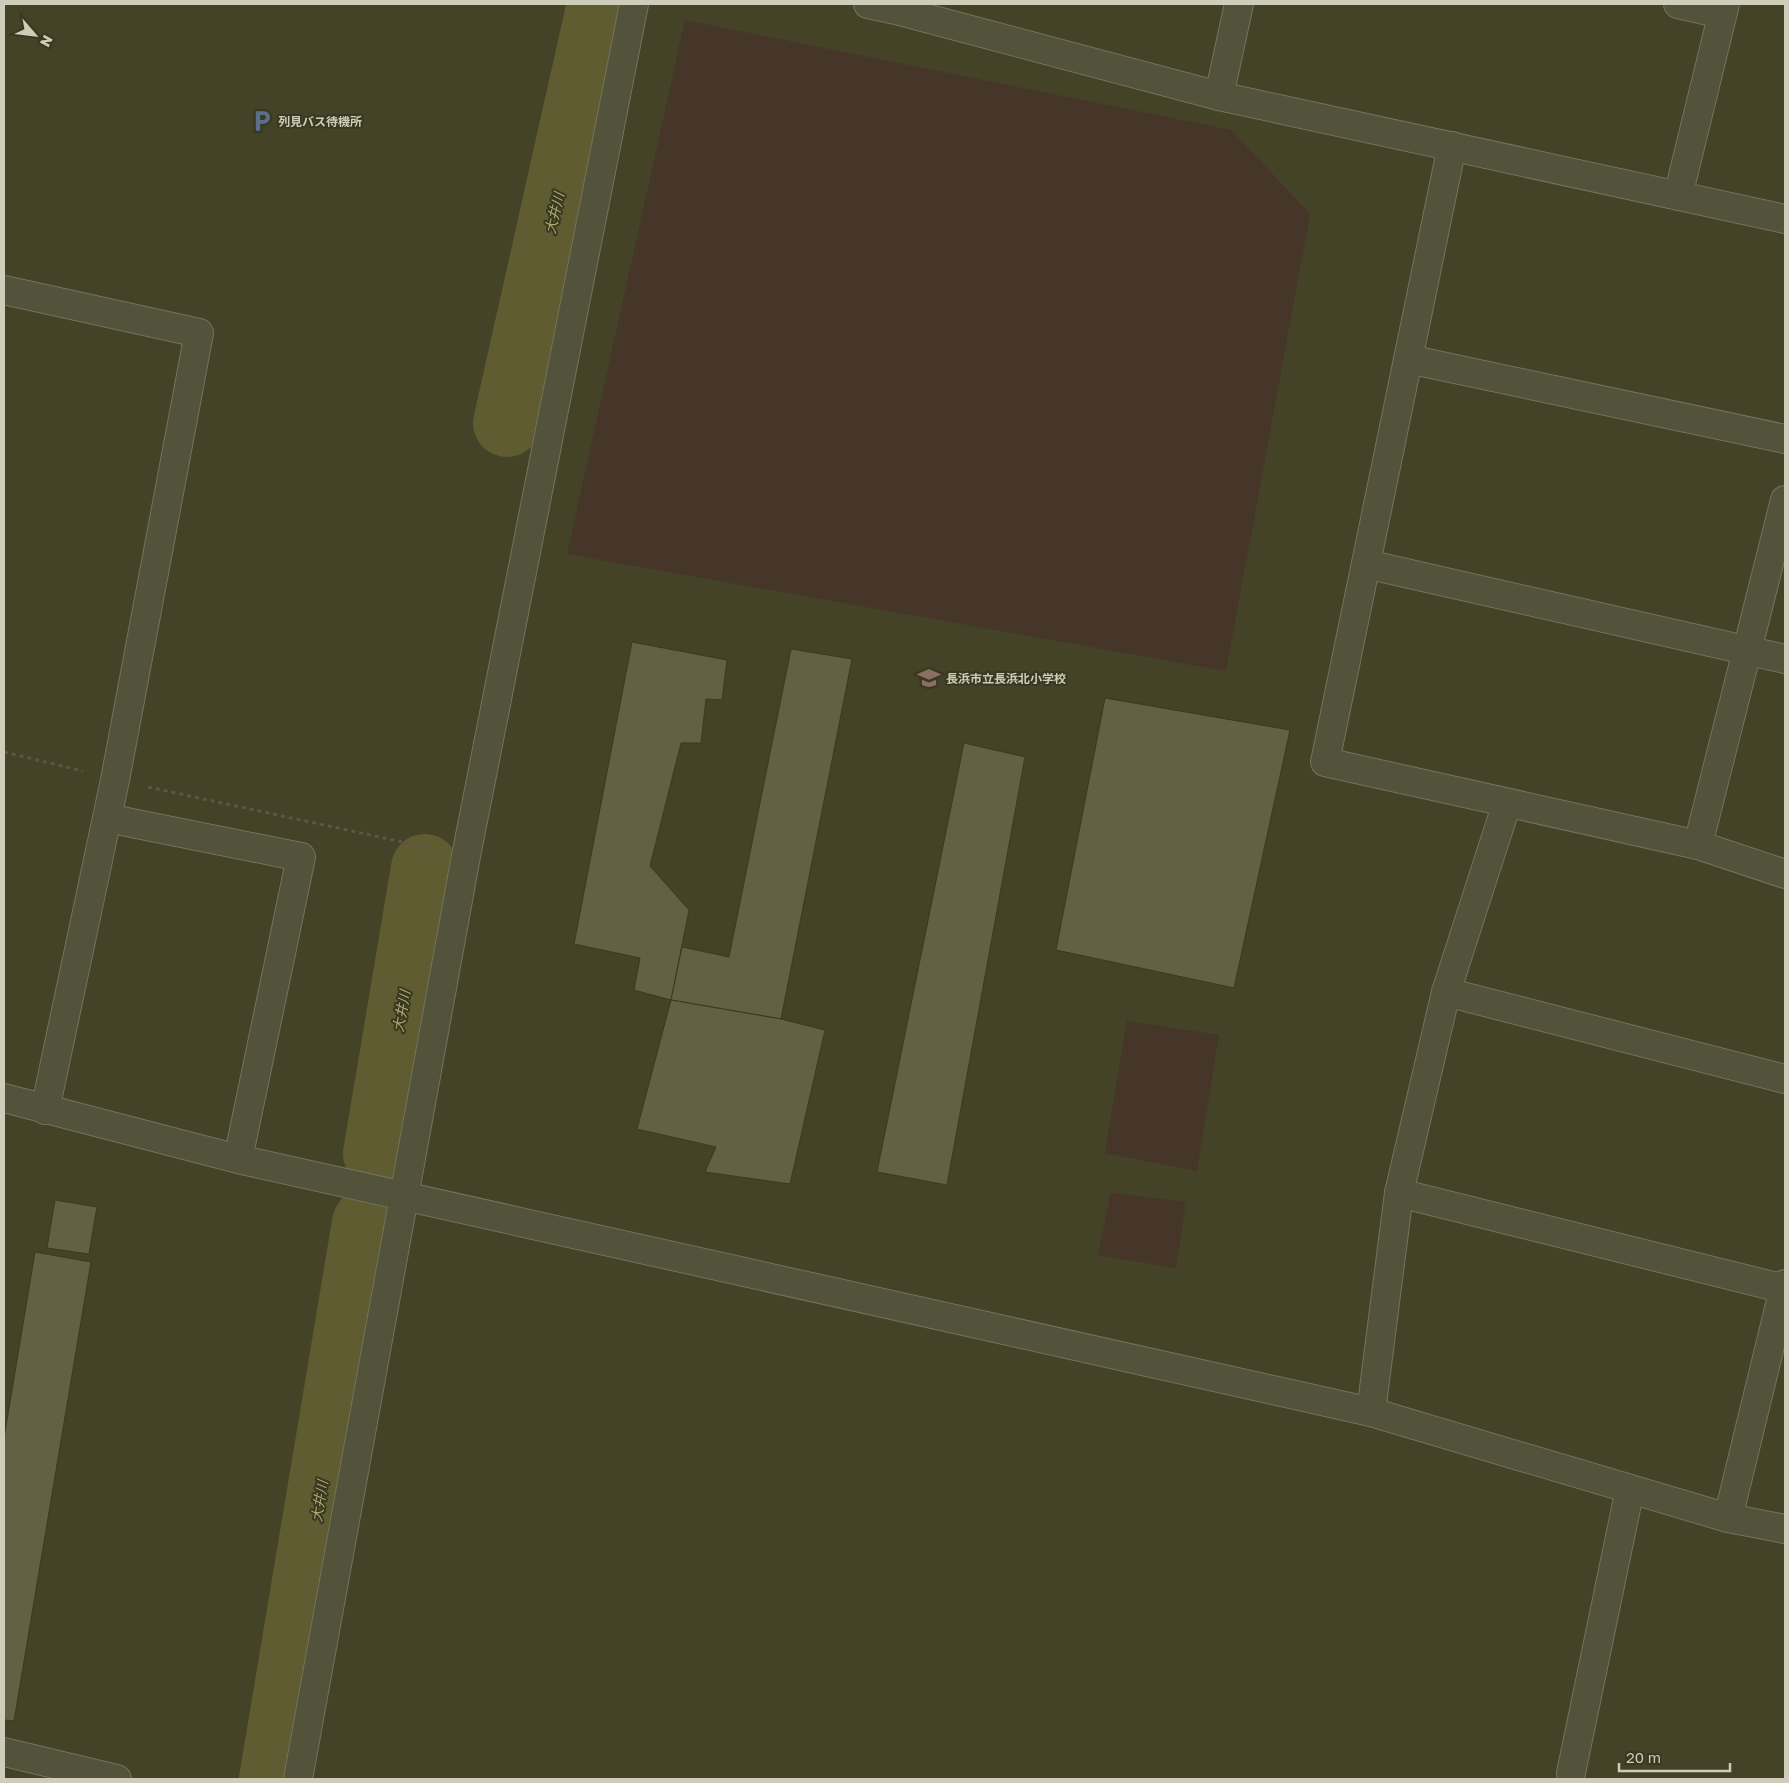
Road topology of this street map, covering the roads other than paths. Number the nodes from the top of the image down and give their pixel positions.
1 (634, 4) edge
2 (868, 4) edge
3 (1238, 4) edge
4 (1678, 4) edge
5 (897, 7) edge
6 (1724, 9) edge
7 (1218, 96) junction
8 (1452, 146) junction
9 (1678, 196) junction
10 (1785, 219) edge
11 (4, 290) edge
12 (1408, 360) junction
13 (1785, 438) edge
14 (1785, 500) edge
15 (1366, 564) junction
16 (1747, 650) junction
17 (1785, 659) edge
18 (1507, 803) junction
19 (107, 818) junction
20 (1698, 846) junction
21 (1785, 874) edge
22 (1446, 992) junction
23 (1785, 1079) edge
24 (4, 1098) edge
25 (45, 1110) junction
26 (238, 1159) junction
27 (1399, 1193) junction
28 (404, 1196) junction
29 (1785, 1287) edge
30 (1371, 1412) junction
31 (1630, 1489) junction
32 (1728, 1518) junction
33 (1785, 1529) edge
34 (4, 1752) edge
35 (1572, 1773) dead end
36 (117, 1779) edge
37 (298, 1779) edge

1 - 28 street
2 - 5 street
3 - 7 street
4 - 6 street
5 - 7 street
6 - 9 street
7 - 8 street
8 - 9 street
8 - 12 street
9 - 10 street
11 - 19 street
12 - 13 street
12 - 15 street
14 - 16 street
15 - 16 street
15 - 18 street
16 - 17 street
16 - 20 street
18 - 20 street
18 - 22 street
19 - 25 street
19 - 26 street
20 - 21 street
22 - 23 street
22 - 27 street
24 - 25 street
25 - 26 street
26 - 28 street
27 - 29 street
27 - 30 street
28 - 30 street
28 - 37 street
29 - 32 street
30 - 31 street
31 - 32 street
31 - 35 street
32 - 33 street
34 - 36 street

